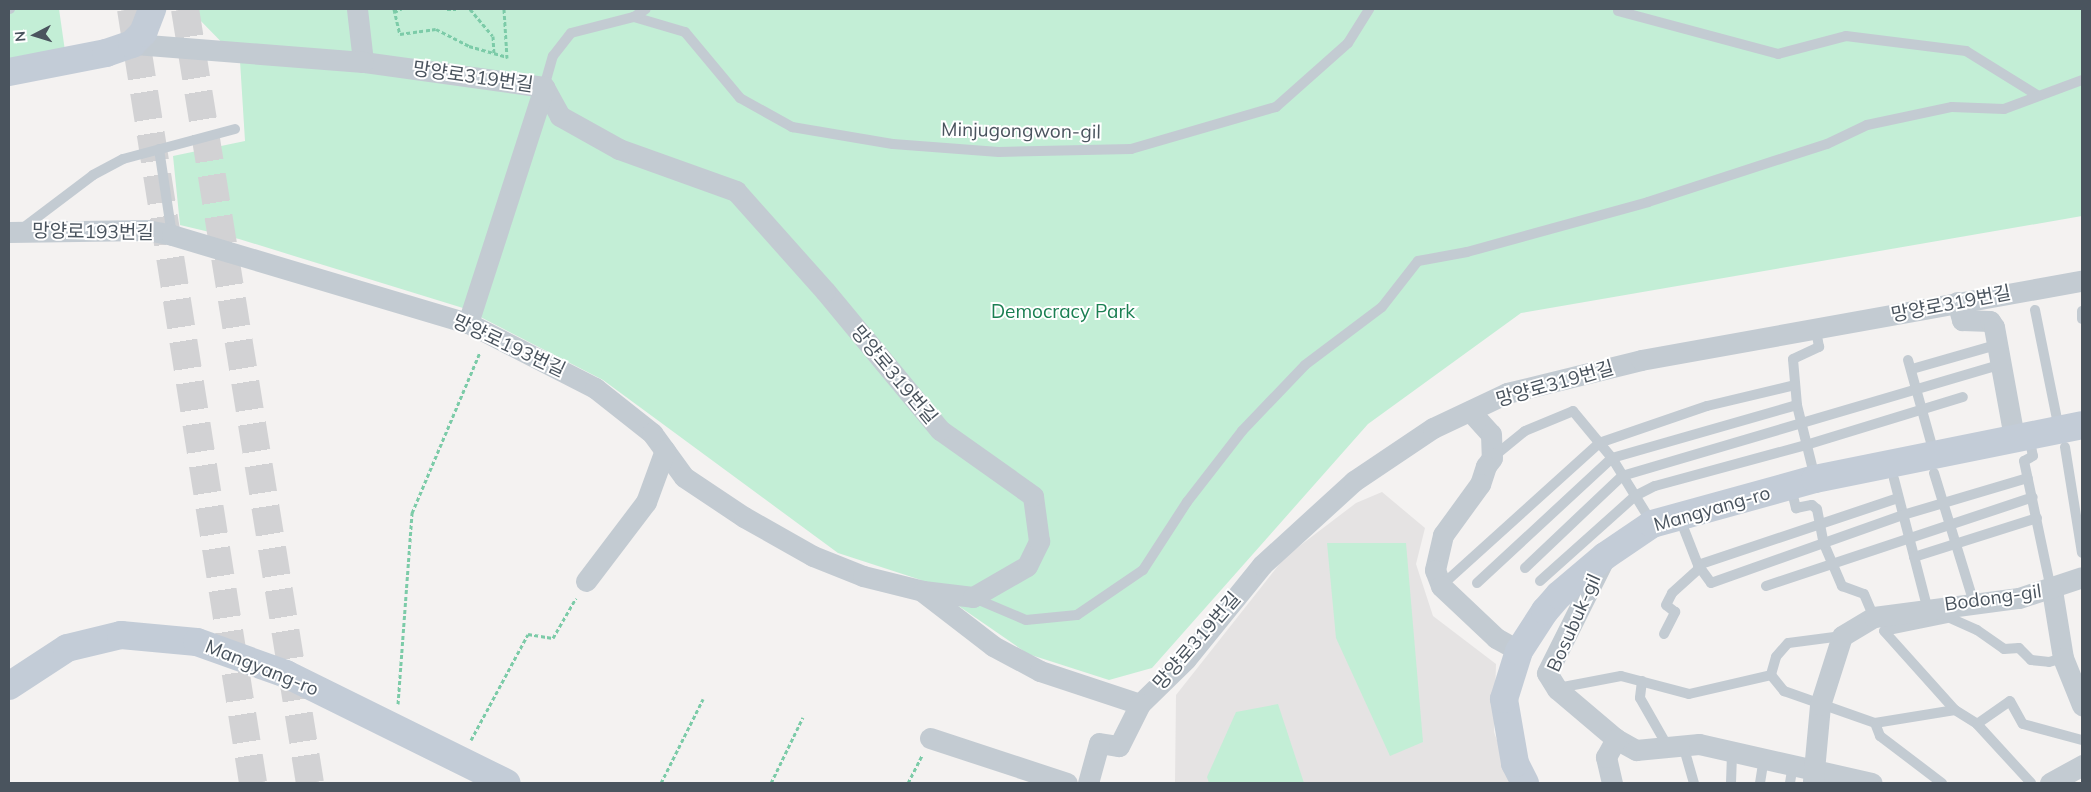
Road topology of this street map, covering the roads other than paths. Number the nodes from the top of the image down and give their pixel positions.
1 (152, 9) edge
2 (357, 9) edge
3 (646, 9) edge
4 (1369, 9) edge
5 (1618, 11) dead end
6 (634, 17) junction
7 (132, 44) junction
8 (363, 62) junction
9 (9, 72) edge
10 (2082, 80) edge
11 (544, 87) junction
12 (2037, 95) junction
13 (235, 129) dead end
14 (160, 149) junction
15 (13, 232) edge
16 (172, 235) junction
17 (2082, 281) edge
18 (1957, 302) junction
19 (2035, 310) dead end
20 (468, 323) junction
21 (1816, 330) junction
22 (1997, 355) junction
23 (1795, 385) junction
24 (1915, 387) junction
25 (1962, 396) dead end
26 (1797, 405) junction
27 (1922, 409) junction
28 (1470, 411) junction
29 (1801, 424) junction
30 (2069, 434) edge
31 (2022, 436) junction
32 (1599, 443) junction
33 (1806, 445) junction
34 (665, 450) junction
35 (1492, 458) junction
36 (1612, 458) junction
37 (1934, 463) junction
38 (1622, 476) junction
39 (2028, 478) junction
40 (1894, 479) dead end
41 (1803, 483) junction
42 (1636, 496) junction
43 (2033, 497) junction
44 (1898, 498) junction
45 (1945, 505) junction
46 (1679, 515) junction
47 (1903, 515) junction
48 (2037, 518) junction
49 (1950, 523) junction
50 (1652, 524) junction
51 (1819, 524) junction
52 (1910, 539) junction
53 (1955, 542) junction
54 (1824, 544) junction
55 (2082, 553) edge
56 (1605, 556) junction
57 (1914, 557) junction
58 (1832, 564) junction
59 (1699, 566) junction
60 (1525, 568) dead end
61 (2082, 577) edge
62 (586, 581) road end
63 (1540, 581) dead end
64 (1477, 583) dead end
65 (1441, 586) junction
66 (1766, 586) dead end
67 (2052, 590) junction
68 (922, 591) junction
69 (973, 597) junction
70 (1974, 603) junction
71 (1935, 611) junction
72 (1874, 617) junction
73 (1664, 634) dead end
74 (1842, 636) junction
75 (1519, 651) junction
76 (2063, 658) junction
77 (1771, 675) junction
78 (10, 680) edge
79 (1642, 682) junction
80 (1557, 689) junction
81 (1140, 704) junction
82 (1820, 705) junction
83 (2082, 705) edge
84 (1955, 710) junction
85 (1875, 723) junction
86 (1977, 724) junction
87 (930, 738) road end
88 (1616, 739) junction
89 (2082, 740) edge
90 (1676, 746) junction
91 (1732, 751) junction
92 (1764, 758) junction
93 (2082, 765) edge
94 (1802, 775) edge
95 (507, 783) edge
96 (1067, 783) edge
97 (1088, 783) edge
98 (1525, 783) edge
99 (1612, 783) edge
100 (1694, 783) edge
101 (1731, 783) edge
102 (1760, 783) edge
103 (1872, 783) edge
104 (1942, 783) edge
105 (2032, 783) edge
106 (2050, 783) edge

1 - 7 main road
2 - 8 street
3 - 6 lane
4 - 6 lane, Minjugongwon-gil
5 - 12 lane
6 - 11 lane
7 - 8 street, 망양로319번길
7 - 9 main road
8 - 11 street, 망양로319번길
10 - 12 lane
11 - 20 street
11 - 69 street, 망양로319번길
12 - 69 lane
13 - 14 lane
14 - 15 lane
14 - 16 lane
15 - 16 street, 망양로193번길
16 - 20 street, 망양로193번길
17 - 18 street, 망양로319번길
18 - 21 street, 망양로319번길
18 - 22 street
19 - 30 lane
20 - 34 street, 망양로193번길
21 - 23 lane
21 - 28 street, 망양로319번길
22 - 24 lane
22 - 24 lane
22 - 31 street
23 - 26 lane
23 - 32 lane
24 - 27 lane
24 - 29 lane
25 - 27 lane
26 - 29 lane
26 - 36 lane
27 - 33 lane
27 - 37 lane
28 - 35 street
28 - 81 street, 망양로319번길
29 - 33 lane
29 - 38 lane
30 - 31 main road, Mangyang-ro
30 - 55 lane
31 - 37 main road, Mangyang-ro
31 - 39 lane
32 - 35 lane
32 - 36 lane
32 - 65 lane
33 - 41 lane
33 - 42 lane
34 - 62 street
34 - 68 street, 망양로193번길
35 - 65 street
36 - 38 lane
36 - 64 lane
37 - 41 main road, Mangyang-ro
37 - 45 lane
38 - 42 lane
38 - 60 lane
39 - 43 lane
39 - 45 lane
40 - 44 lane
41 - 46 main road, Mangyang-ro
41 - 51 lane
42 - 50 lane
42 - 63 lane
43 - 48 lane
43 - 49 lane
44 - 47 lane
44 - 51 lane
45 - 47 lane
45 - 49 lane
46 - 50 main road, Mangyang-ro
46 - 59 lane
47 - 52 lane
47 - 54 lane
48 - 53 lane
48 - 67 lane
49 - 52 lane
49 - 53 lane
50 - 56 main road, Mangyang-ro
51 - 54 lane
51 - 59 lane
52 - 57 lane
52 - 58 lane
53 - 57 lane
53 - 70 lane
54 - 58 lane
54 - 59 lane
56 - 75 main road, Mangyang-ro
56 - 80 street, Bosubuk-gil
57 - 71 lane
58 - 66 lane
58 - 72 lane
59 - 73 lane
61 - 67 street, Bodong-gil
65 - 75 street
67 - 70 street, Bodong-gil
67 - 76 street
68 - 69 street
68 - 81 street, 망양로319번길
70 - 71 street, Bodong-gil
71 - 72 street, Bodong-gil
71 - 76 lane, Bodong-gil
71 - 84 lane
72 - 74 street, Bodong-gil
74 - 77 lane
74 - 82 street
75 - 98 main road, Mangyang-ro
76 - 83 street
77 - 79 lane, Bosubuk-gil
77 - 82 lane
78 - 95 main road, Mangyang-ro
79 - 80 lane, Bosubuk-gil
79 - 90 lane
80 - 88 street, Bosubuk-gil
81 - 97 street
82 - 85 lane
82 - 94 street
84 - 85 lane
84 - 86 lane
85 - 104 lane
86 - 89 lane
86 - 105 lane
87 - 96 street
88 - 90 street, Bosubuk-gil
88 - 99 street
90 - 91 street, Bosubuk-gil
90 - 100 lane
91 - 92 street, Bosubuk-gil
91 - 101 lane
92 - 94 street, Bosubuk-gil
92 - 102 lane
93 - 106 street
94 - 103 street, Bosubuk-gil

